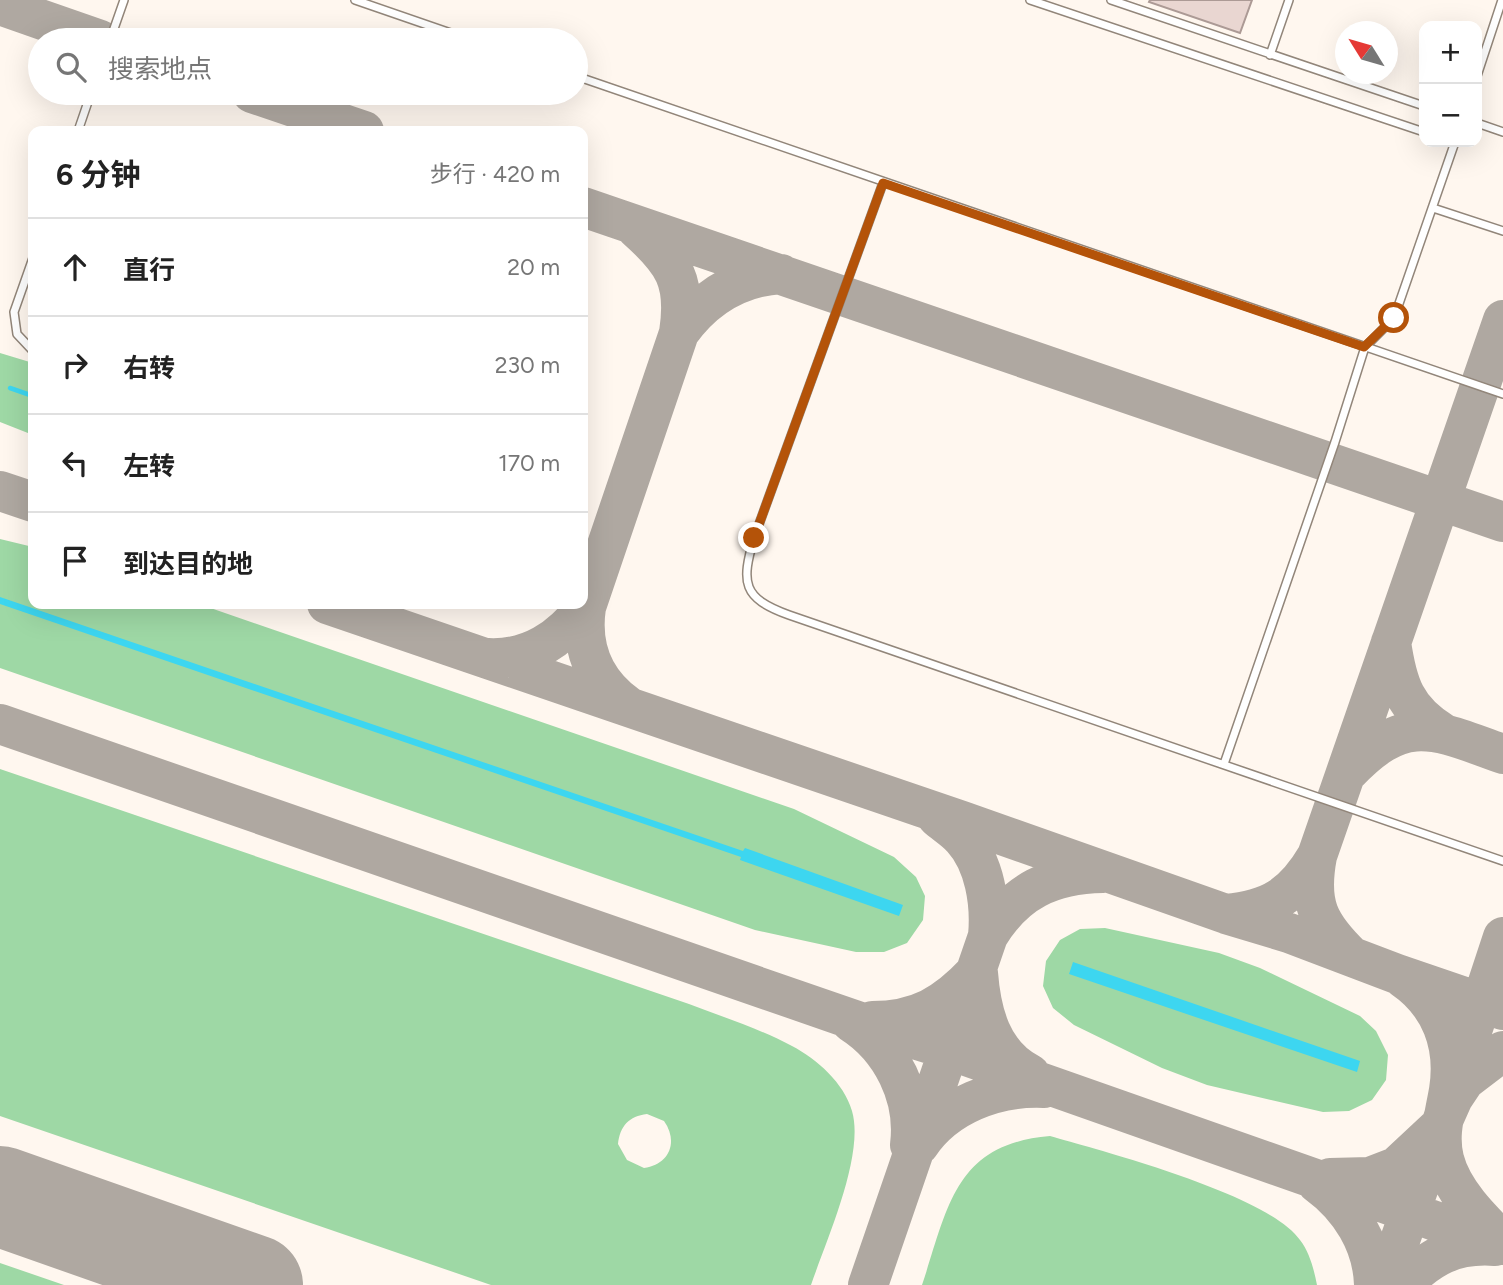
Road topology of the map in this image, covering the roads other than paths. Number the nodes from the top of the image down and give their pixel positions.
1 (124, 0) edge
2 (355, 0) edge
3 (1030, 0) edge
4 (1111, 0) edge
5 (1289, 0) edge
6 (1502, 0) edge
7 (114, 28) edge
8 (436, 28) edge
9 (1270, 55) junction
10 (1482, 61) edge
11 (588, 80) edge
12 (1419, 104) edge
13 (88, 105) edge
14 (1482, 125) edge
15 (80, 126) edge
16 (1419, 130) edge
17 (1503, 132) edge
18 (1453, 147) edge
19 (883, 183) junction
20 (1433, 208) junction
21 (1503, 232) edge
22 (28, 272) edge
23 (28, 346) edge
24 (1364, 347) junction
25 (1503, 394) edge
26 (1224, 764) junction
27 (1503, 861) edge

1 - 7 lane
2 - 8 lane
3 - 16 lane
4 - 9 lane
5 - 9 lane
6 - 10 lane
9 - 12 lane
11 - 19 lane
13 - 15 lane
14 - 17 lane
18 - 20 lane
19 - 24 lane
19 - 26 lane
20 - 21 lane
20 - 24 lane
22 - 23 lane
24 - 25 lane
24 - 26 lane
26 - 27 lane

